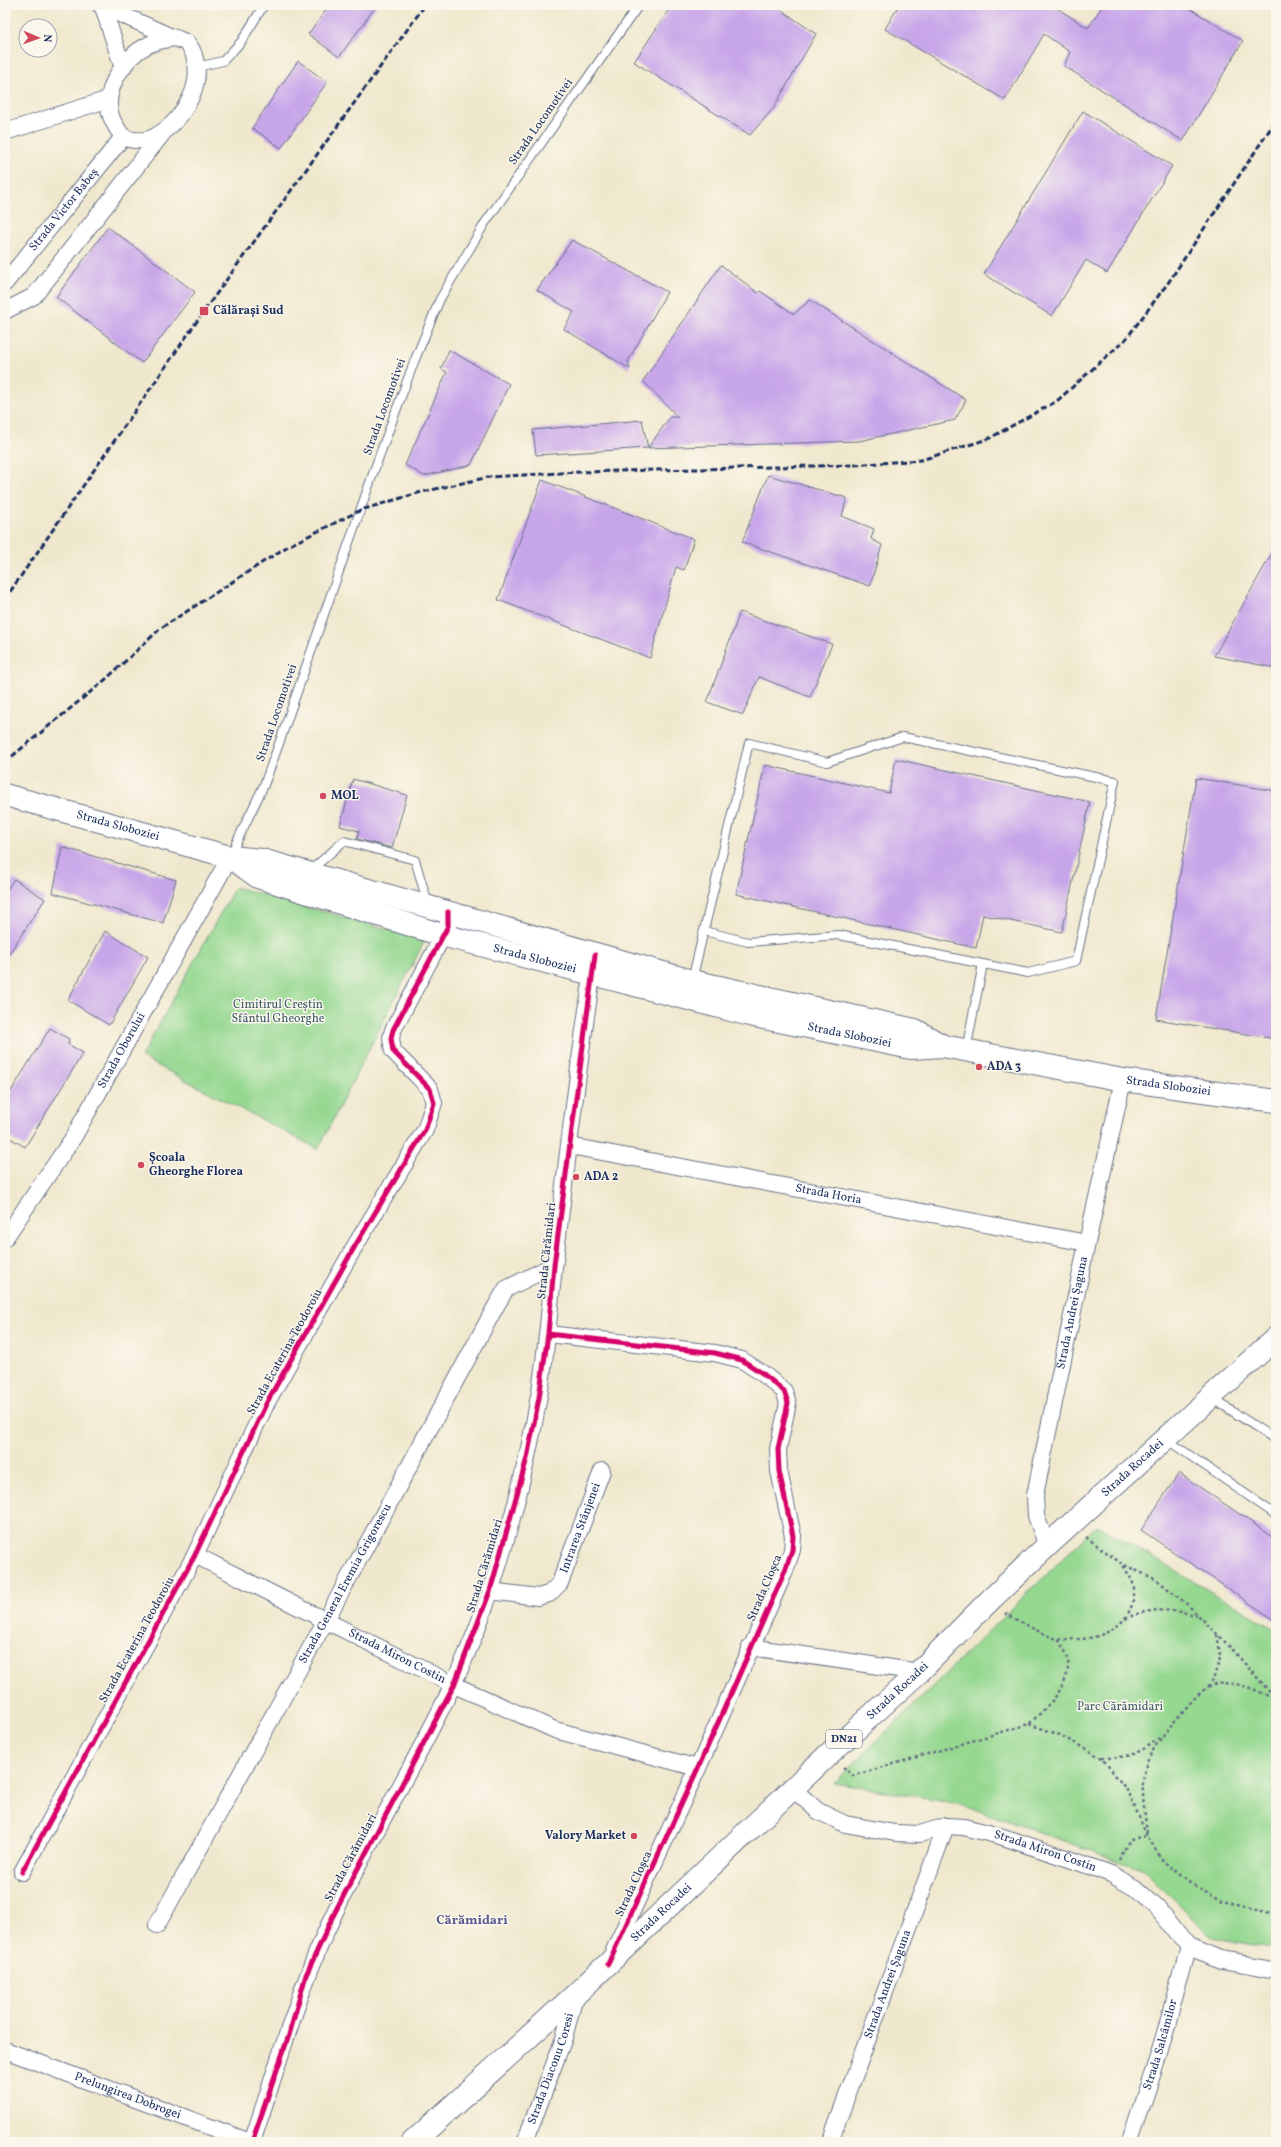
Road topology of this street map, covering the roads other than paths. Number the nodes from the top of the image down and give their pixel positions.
1 (264, 5) edge
2 (639, 5) edge
3 (101, 6) edge
4 (176, 38) junction
5 (197, 67) junction
6 (122, 68) junction
7 (109, 99) junction
8 (169, 126) junction
9 (5, 132) edge
10 (123, 137) junction
11 (5, 283) edge
12 (5, 311) edge
13 (5, 795) edge
14 (230, 857) junction
15 (308, 873) junction
16 (438, 910) junction
17 (704, 931) junction
18 (442, 935) junction
19 (983, 964) junction
20 (594, 965) junction
21 (692, 981) junction
22 (943, 1046) junction
23 (966, 1050) junction
24 (1123, 1080) junction
25 (1276, 1101) edge
26 (570, 1146) junction
27 (5, 1238) edge
28 (1087, 1243) junction
29 (554, 1265) junction
30 (548, 1334) junction
31 (1276, 1338) edge
32 (1211, 1397) junction
33 (1165, 1438) junction
34 (1276, 1440) edge
35 (602, 1471) dead end
36 (1276, 1515) edge
37 (1046, 1546) junction
38 (195, 1555) junction
39 (490, 1591) junction
40 (326, 1620) junction
41 (750, 1647) junction
42 (919, 1672) junction
43 (454, 1685) junction
44 (698, 1768) junction
45 (793, 1789) junction
46 (946, 1826) junction
47 (22, 1872) dead end
48 (157, 1925) dead end
49 (1188, 1947) junction
50 (608, 1964) junction
51 (1276, 1970) edge
52 (575, 1995) junction
53 (5, 2050) edge
54 (251, 2142) edge
55 (413, 2142) edge
56 (525, 2142) edge
57 (830, 2142) edge
58 (1130, 2142) edge

1 - 5 lane
2 - 14 lane, Strada Locomotivei
3 - 4 street
3 - 6 street
4 - 5 street
4 - 6 street
5 - 8 street
6 - 7 street
7 - 9 street
7 - 10 street
8 - 10 street
8 - 12 street
10 - 11 street, Strada Victor Babeș
13 - 14 main road, Strada Sloboziei
14 - 15 main road, Strada Sloboziei
14 - 18 main road, Strada Sloboziei
14 - 27 street, Strada Oborului
15 - 16 main road, Strada Sloboziei
15 - 16 lane
16 - 18 street, Strada Ecaterina Teodoroiu
16 - 20 main road, Strada Sloboziei
17 - 19 lane
17 - 19 lane
17 - 21 lane
18 - 20 main road, Strada Sloboziei
18 - 38 street, Strada Ecaterina Teodoroiu
19 - 23 lane
20 - 21 main road, Strada Sloboziei
20 - 22 main road, Strada Sloboziei
20 - 26 street, Strada Cărămidari
21 - 22 main road, Strada Sloboziei
22 - 23 main road, Strada Sloboziei
23 - 24 main road, Strada Sloboziei
24 - 25 main road, Strada Sloboziei
24 - 28 street, Strada Andrei Șaguna
26 - 28 street, Strada Horia
26 - 29 street, Strada Cărămidari
28 - 37 street, Strada Andrei Șaguna
29 - 30 street, Strada Cărămidari
29 - 40 street, Strada General Eremia Grigorescu
30 - 39 street, Strada Cărămidari
30 - 41 street, Strada Cloșca
31 - 32 main road, Strada Rocadei / DN21
32 - 33 main road, Strada Rocadei / DN21
32 - 34 lane
33 - 36 lane
33 - 37 main road, Strada Rocadei / DN21
35 - 39 street, Intrarea Stânjenei
37 - 42 main road, Strada Rocadei / DN21
38 - 40 street, Strada Miron Costin
38 - 47 street, Strada Ecaterina Teodoroiu
39 - 43 street, Strada Cărămidari
40 - 43 street, Strada Miron Costin
40 - 48 street, Strada General Eremia Grigorescu
41 - 42 street
41 - 44 street, Strada Cloșca
42 - 45 main road, Strada Rocadei / DN21
43 - 44 street, Strada Miron Costin
43 - 54 street, Strada Cărămidari
44 - 50 street, Strada Cloșca
45 - 46 street, Strada Miron Costin
45 - 50 main road, Strada Rocadei / DN21
46 - 49 street, Strada Miron Costin
46 - 57 street, Strada Andrei Șaguna
49 - 51 street
49 - 58 street, Strada Salcâmilor
50 - 52 main road, Strada Rocadei / DN21
52 - 55 main road, Strada Rocadei / DN21
52 - 56 street, Strada Diaconu Coresi
53 - 54 street, Prelungirea Dobrogei

